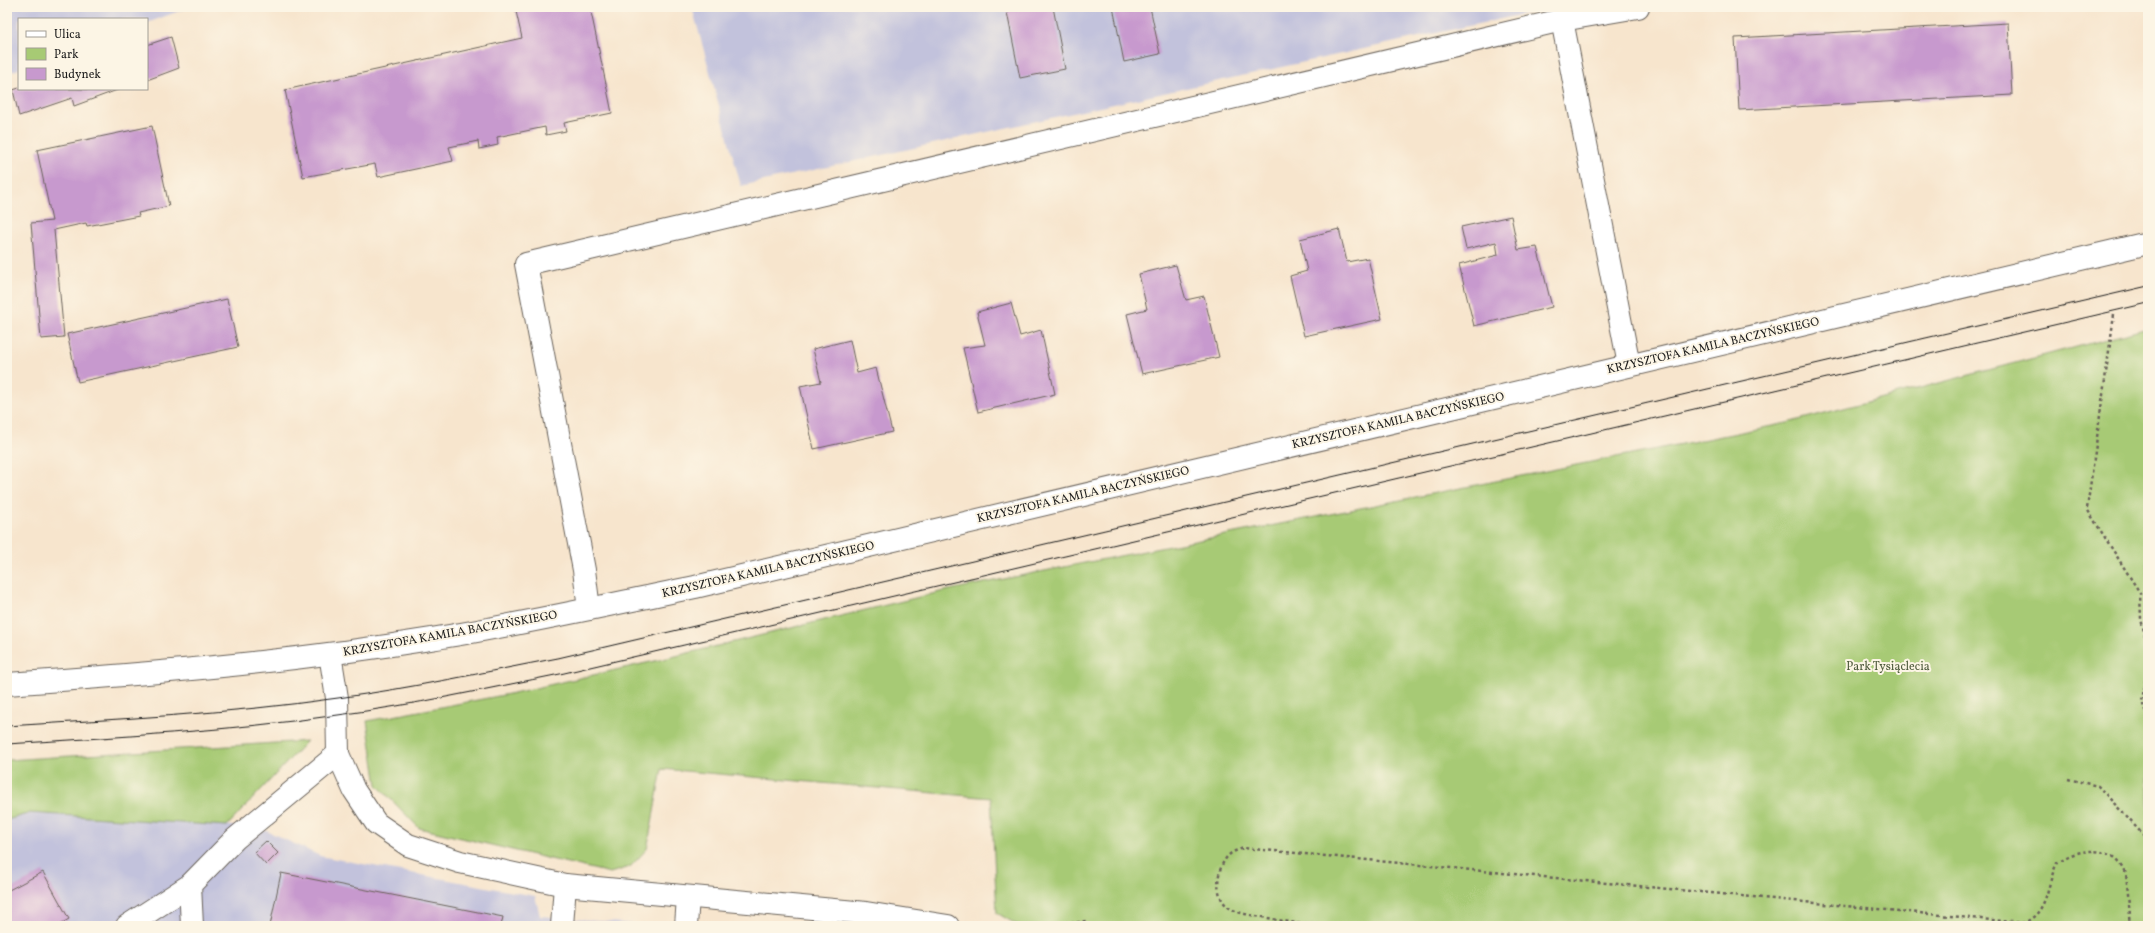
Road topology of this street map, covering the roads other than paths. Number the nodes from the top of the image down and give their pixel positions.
1 (1638, 7) edge
2 (1562, 20) junction
3 (2148, 243) edge
4 (1629, 365) junction
5 (589, 608) junction
6 (330, 654) junction
7 (7, 684) edge
8 (338, 754) junction
9 (190, 885) junction
10 (565, 885) junction
11 (688, 897) junction
12 (127, 926) edge
13 (192, 926) edge
14 (562, 926) edge
15 (686, 926) edge
16 (948, 926) edge

1 - 2 street
2 - 4 street
2 - 5 street
3 - 4 street, KRZYSZTOFA KAMILA BACZYŃSKIEGO
4 - 5 street, KRZYSZTOFA KAMILA BACZYŃSKIEGO
5 - 6 street, KRZYSZTOFA KAMILA BACZYŃSKIEGO
6 - 7 street, KRZYSZTOFA KAMILA BACZYŃSKIEGO
6 - 8 street
8 - 9 street
8 - 10 street
9 - 12 street
9 - 13 street
10 - 11 street
10 - 14 street
11 - 15 street
11 - 16 street

